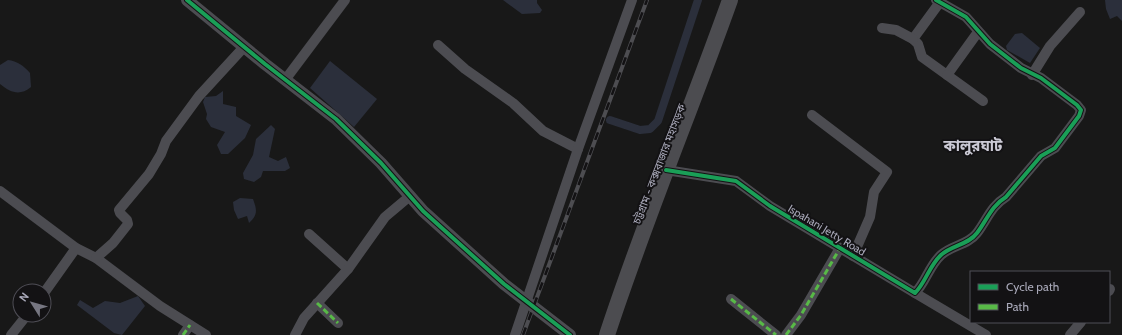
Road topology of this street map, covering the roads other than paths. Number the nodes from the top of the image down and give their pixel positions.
1 (188, 0) edge
2 (345, 0) edge
3 (632, 0) edge
4 (730, 0) edge
5 (740, 0) edge
6 (938, 1) edge
7 (1080, 12) dead end
8 (882, 28) dead end
9 (978, 32) junction
10 (913, 39) junction
11 (438, 45) dead end
12 (244, 47) junction
13 (1032, 74) junction
14 (947, 75) junction
15 (285, 80) junction
16 (983, 101) dead end
17 (812, 115) dead end
18 (578, 149) junction
19 (670, 172) junction
20 (0, 191) edge
21 (410, 196) junction
22 (309, 234) dead end
23 (76, 248) junction
24 (840, 248) junction
25 (853, 256) junction
26 (96, 258) junction
27 (348, 269) junction
28 (51, 283) edge
29 (915, 293) junction
30 (731, 299) dead end
31 (526, 302) junction
32 (317, 303) junction
33 (338, 322) dead end
34 (21, 323) edge
35 (1080, 323) edge
36 (190, 325) junction
37 (11, 335) edge
38 (183, 335) edge
39 (206, 335) edge
40 (295, 335) edge
41 (515, 335) edge
42 (570, 335) edge
43 (607, 335) edge
44 (618, 335) edge
45 (776, 335) edge
46 (786, 335) edge
47 (986, 335) edge
48 (1070, 335) edge

1 - 12 street
2 - 15 street
3 - 18 street
4 - 19 highway, চট্টগ্রাম - কক্সবাজার মহাসড়ক
5 - 19 highway, চট্টগ্রাম - কক্সবাজার মহাসড়ক
6 - 9 street
6 - 10 street
7 - 13 street
8 - 10 street
9 - 13 street
9 - 14 street
10 - 14 street
11 - 18 street
12 - 15 street
12 - 26 street
13 - 29 street
14 - 16 street
15 - 21 street
17 - 25 street
18 - 31 street
19 - 24 street, Ispahani Jetty Road
19 - 43 highway, চট্টগ্রাম - কক্সবাজার মহাসড়ক
19 - 44 highway, চট্টগ্রাম - কক্সবাজার মহাসড়ক
20 - 23 street
21 - 27 street
21 - 31 street
22 - 27 street
23 - 26 street
23 - 28 street
24 - 25 street, Ispahani Jetty Road
24 - 46 street
25 - 29 street, Ispahani Jetty Road
26 - 36 street
27 - 32 street
29 - 47 street, Ispahani Jetty Road
30 - 45 street
31 - 41 street
31 - 42 street
32 - 33 street
32 - 40 street
34 - 37 street
35 - 48 street
36 - 38 street
36 - 39 street

